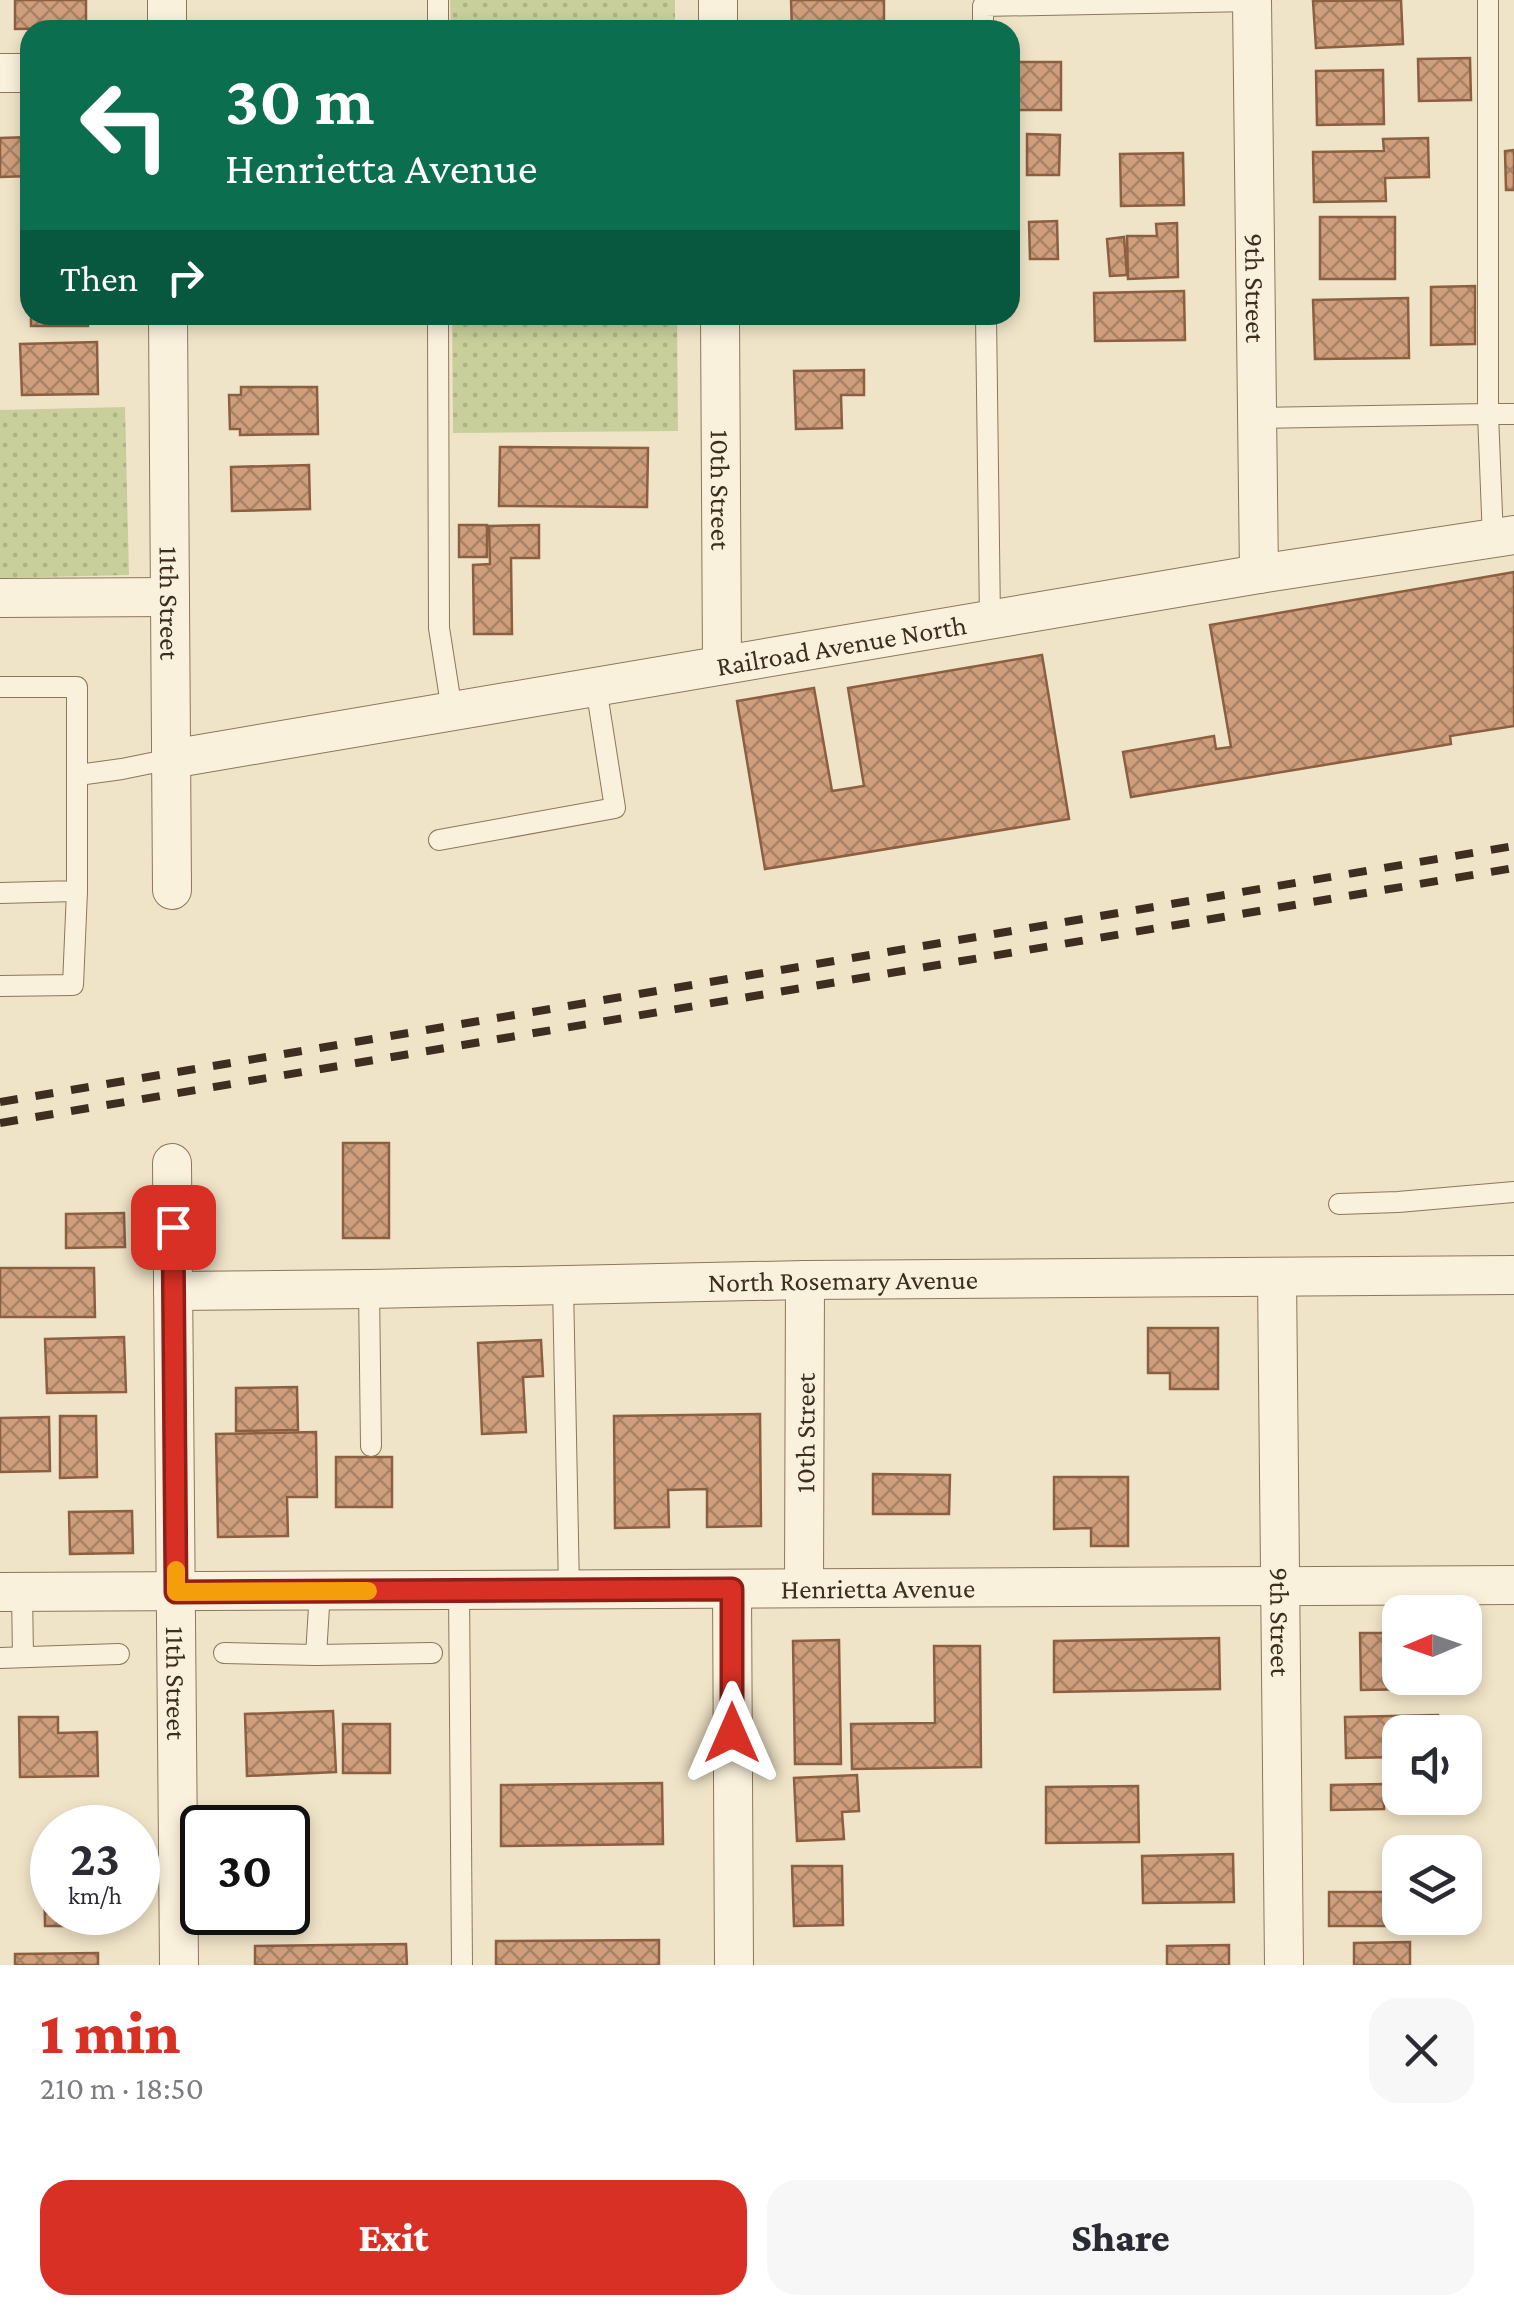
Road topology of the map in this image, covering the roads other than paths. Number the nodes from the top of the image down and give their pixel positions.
1 (1252, 0) edge
2 (1488, 0) edge
3 (982, 3) edge
4 (168, 325) edge
5 (438, 325) edge
6 (720, 325) edge
7 (986, 325) edge
8 (1488, 414) junction
9 (1514, 414) edge
10 (1258, 418) junction
11 (1503, 536) edge
12 (1260, 574) junction
13 (170, 597) junction
14 (0, 598) edge
15 (990, 620) junction
16 (722, 665) junction
17 (0, 687) edge
18 (596, 687) junction
19 (452, 711) junction
20 (171, 758) junction
21 (78, 775) junction
22 (439, 840) dead end
23 (172, 890) dead end
24 (0, 892) edge
25 (77, 892) junction
26 (0, 986) edge
27 (172, 1163) dead end
28 (1514, 1192) edge
29 (1339, 1204) dead end
30 (1514, 1274) edge
31 (1277, 1278) junction
32 (805, 1280) junction
33 (563, 1285) junction
34 (369, 1290) junction
35 (173, 1291) junction
36 (371, 1446) dead end
37 (1514, 1585) edge
38 (1278, 1586) junction
39 (804, 1588) junction
40 (732, 1589) junction
41 (459, 1590) junction
42 (569, 1590) junction
43 (320, 1591) junction
44 (11, 1592) edge
45 (176, 1592) junction
46 (224, 1653) dead end
47 (432, 1653) dead end
48 (119, 1654) dead end
49 (316, 1655) junction
50 (0, 1658) edge
51 (23, 1658) junction
52 (179, 1965) edge
53 (462, 1965) edge
54 (734, 1965) edge
55 (1284, 1965) edge

1 - 3 lane
1 - 10 street, 9th Street
2 - 8 lane
4 - 13 street, 11th Street
5 - 19 lane
6 - 16 street, 10th Street
7 - 15 lane
8 - 9 lane
8 - 10 lane
8 - 11 lane
10 - 12 street, 9th Street
11 - 12 street, Railroad Avenue North
12 - 15 street, Railroad Avenue North
13 - 14 street
13 - 20 street, 11th Street
15 - 16 street, Railroad Avenue North
16 - 18 street, Railroad Avenue North
17 - 21 lane
18 - 19 street, Railroad Avenue North
18 - 22 lane
19 - 20 street, Railroad Avenue North
20 - 21 lane
20 - 23 street, 11th Street
21 - 25 lane
24 - 25 lane
25 - 26 lane
27 - 35 street, 11th Street
28 - 29 lane
30 - 31 street, North Rosemary Avenue
31 - 32 street, North Rosemary Avenue
31 - 38 street, 9th Street
32 - 33 street, North Rosemary Avenue
32 - 39 street, 10th Street
33 - 34 street, North Rosemary Avenue
33 - 42 lane
34 - 35 street, North Rosemary Avenue
34 - 36 lane
35 - 45 street, 11th Street
37 - 38 street, Henrietta Avenue
38 - 39 street, Henrietta Avenue
38 - 55 street, 9th Street
39 - 40 street, Henrietta Avenue
40 - 42 street, Henrietta Avenue
40 - 54 street
41 - 42 street, Henrietta Avenue
41 - 43 street, Henrietta Avenue
41 - 53 lane
43 - 45 street, Henrietta Avenue
43 - 49 lane
44 - 45 street, Henrietta Avenue
44 - 51 lane
45 - 52 street, 11th Street
46 - 49 lane
47 - 49 lane
48 - 51 lane
50 - 51 lane

